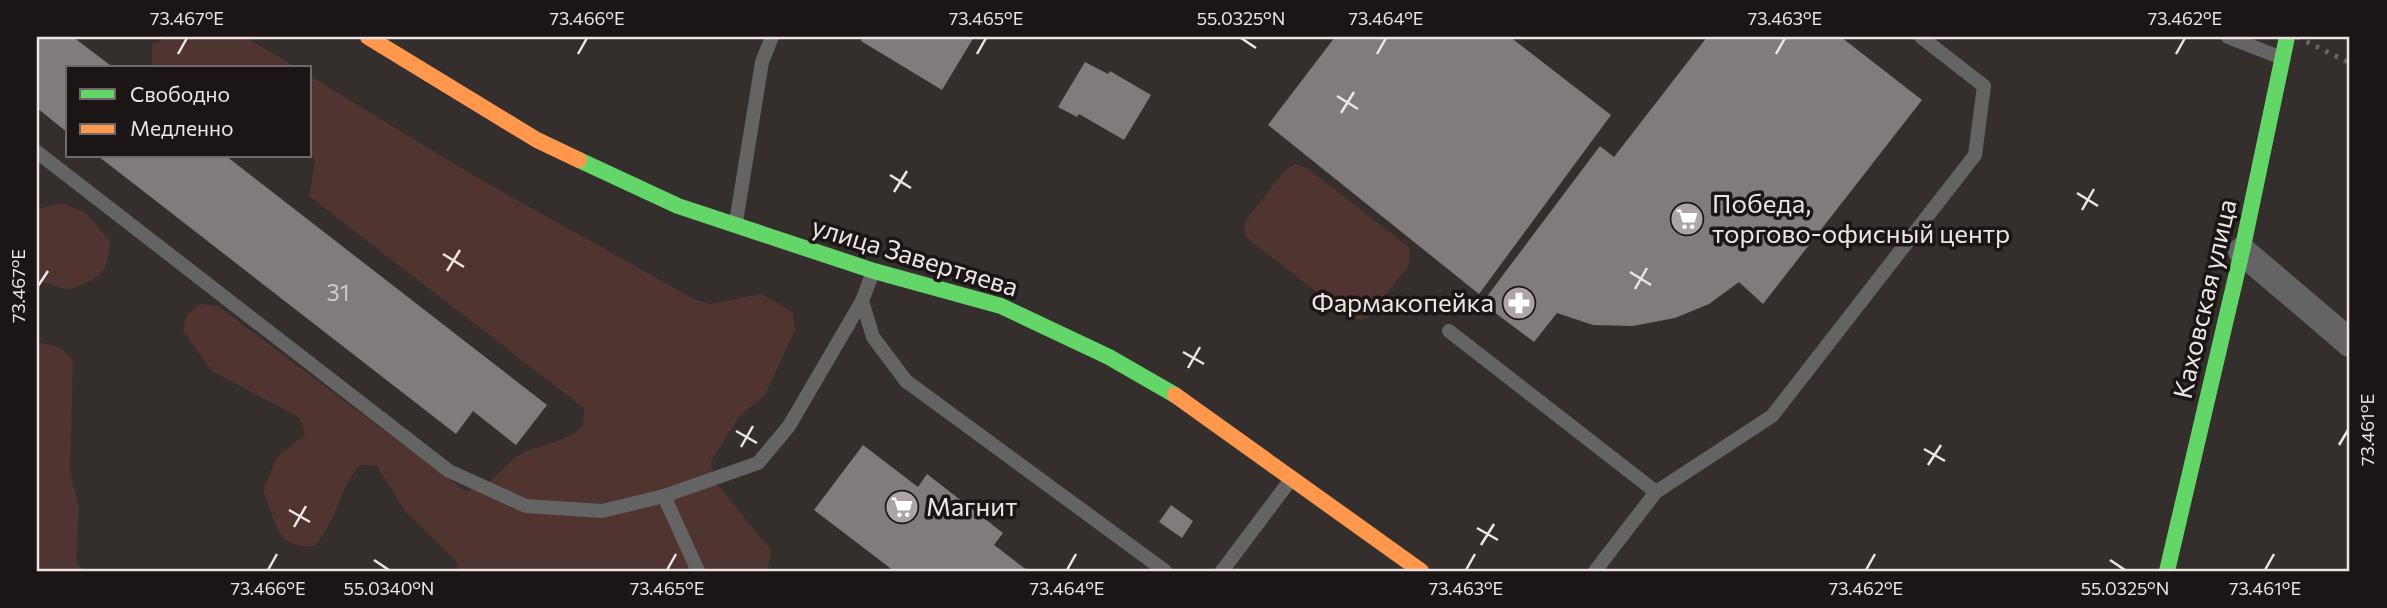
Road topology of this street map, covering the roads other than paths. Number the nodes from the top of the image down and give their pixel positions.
1 (368, 37) edge
2 (772, 37) edge
3 (1921, 37) edge
4 (2228, 37) edge
5 (2287, 37) edge
6 (2283, 58) junction
7 (37, 152) edge
8 (736, 227) junction
9 (2242, 251) junction
10 (874, 271) junction
11 (862, 301) junction
12 (1449, 331) dead end
13 (2350, 343) edge
14 (1293, 477) junction
15 (1656, 492) junction
16 (664, 496) junction
17 (698, 571) edge
18 (1165, 571) edge
19 (1222, 571) edge
20 (1421, 571) edge
21 (1595, 571) edge
22 (2167, 571) edge

1 - 8 main road, улица Завертяева
2 - 8 lane
3 - 15 lane
4 - 6 lane
5 - 6 main road, Каховская улица
6 - 9 main road, Каховская улица
7 - 16 lane
8 - 10 main road, улица Завертяева
9 - 13 street
9 - 22 main road, Каховская улица
10 - 11 lane
10 - 14 main road, улица Завертяева
11 - 16 lane
11 - 18 lane
12 - 15 lane
14 - 19 lane
14 - 20 main road, улица Завертяева
15 - 21 lane
16 - 17 lane

